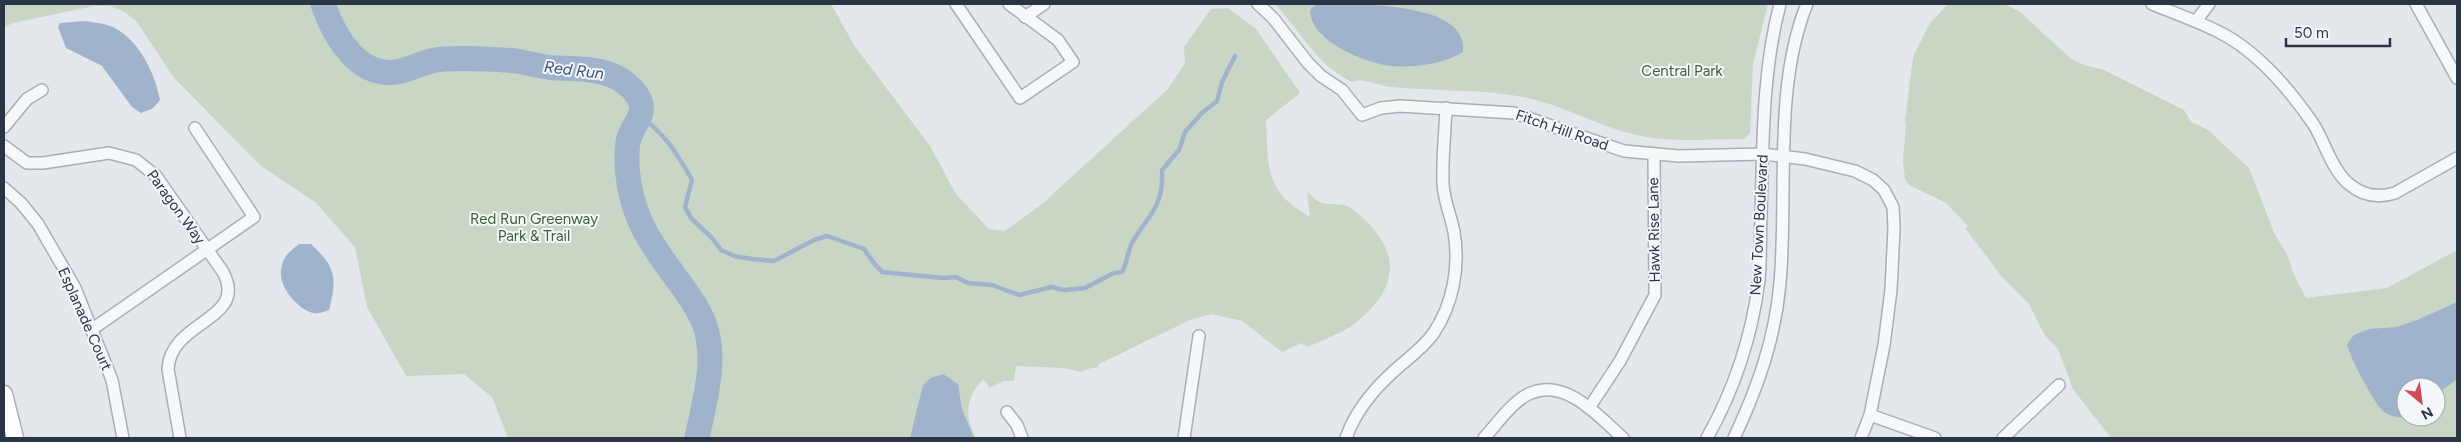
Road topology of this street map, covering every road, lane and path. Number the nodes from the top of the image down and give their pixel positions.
1 (956, 4) edge
2 (1009, 4) edge
3 (1044, 4) edge
4 (1258, 4) edge
5 (1780, 4) edge
6 (1806, 4) edge
7 (2152, 4) edge
8 (2209, 4) edge
9 (2416, 4) edge
10 (1025, 17) junction
11 (2196, 21) junction
12 (2457, 78) edge
13 (42, 90) dead end
14 (1446, 108) junction
15 (4, 127) edge
16 (195, 128) dead end
17 (4, 146) edge
18 (1654, 154) junction
19 (1763, 154) junction
20 (1784, 155) junction
21 (2457, 158) edge
22 (4, 188) edge
23 (207, 250) junction
24 (92, 330) junction
25 (1198, 336) dead end
26 (2059, 385) dead end
27 (4, 394) edge
28 (1589, 408) junction
29 (1007, 412) dead end
30 (1870, 415) junction
31 (15, 438) edge
32 (123, 438) edge
33 (180, 438) edge
34 (1022, 438) edge
35 (1184, 438) edge
36 (1346, 438) edge
37 (1484, 438) edge
38 (1623, 438) edge
39 (1706, 438) edge
40 (1734, 438) edge
41 (1861, 438) edge
42 (1935, 438) edge
43 (2003, 438) edge

1 - 10 street
2 - 10 street
3 - 10 street
4 - 14 street, Fitch Hill Road
5 - 19 street, New Town Boulevard
6 - 20 street, New Town Boulevard
7 - 11 street
8 - 11 street
9 - 12 street
11 - 21 street
13 - 15 street
14 - 18 street, Fitch Hill Road
14 - 36 street
16 - 23 street, Paragon Way
17 - 23 street, Paragon Way
18 - 19 street, Fitch Hill Road
18 - 28 street, Hawk Rise Lane
19 - 20 street, Fitch Hill Road
19 - 39 street, New Town Boulevard
20 - 30 street, Fitch Hill Road
20 - 40 street, New Town Boulevard
22 - 24 street, Esplanade Court
23 - 24 street, Paragon Way
23 - 33 street, Paragon Way
24 - 32 street, Esplanade Court
25 - 35 street
26 - 43 street
27 - 31 main road
28 - 37 street
28 - 38 street
29 - 34 street
30 - 41 street, Fitch Hill Road
30 - 42 street

